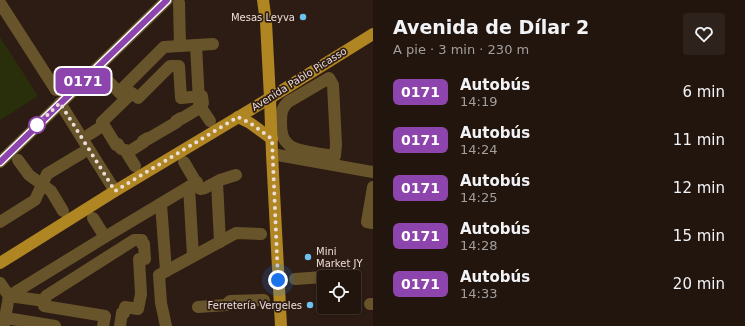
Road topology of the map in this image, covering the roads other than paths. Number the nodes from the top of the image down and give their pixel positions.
1 (167, 0) edge
2 (263, 0) edge
3 (0, 3) edge
4 (180, 3) dead end
5 (373, 34) edge
6 (213, 44) dead end
7 (196, 45) junction
8 (177, 46) junction
9 (175, 66) junction
10 (104, 77) dead end
11 (56, 90) dead end
12 (122, 95) junction
13 (270, 98) junction
14 (200, 101) junction
15 (60, 103) junction
16 (238, 117) junction
17 (210, 121) dead end
18 (104, 125) junction
19 (90, 134) dead end
20 (272, 139) junction
21 (336, 144) joint
22 (125, 150) junction
23 (82, 153) dead end
24 (272, 154) junction
25 (18, 160) dead end
26 (0, 162) edge
27 (184, 162) dead end
28 (135, 166) dead end
29 (373, 172) edge
30 (236, 175) dead end
31 (217, 182) junction
32 (42, 185) junction
33 (193, 185) junction
34 (373, 187) edge
35 (115, 191) junction
36 (161, 204) junction
37 (63, 211) dead end
38 (93, 218) dead end
39 (138, 218) junction
40 (0, 222) edge
41 (373, 223) edge
42 (261, 234) dead end
43 (105, 237) junction
44 (138, 240) junction
45 (220, 242) junction
46 (80, 252) junction
47 (193, 256) junction
48 (0, 263) edge
49 (90, 268) junction
50 (166, 271) junction
51 (317, 277) edge
52 (295, 279) dead end
53 (0, 283) edge
54 (9, 296) junction
55 (264, 300) dead end
56 (45, 301) junction
57 (140, 302) junction
58 (161, 303) junction
59 (198, 307) dead end
60 (5, 322) edge
61 (55, 326) edge
62 (103, 326) edge
63 (120, 326) edge
64 (166, 326) edge
65 (280, 326) edge

1 - 15 street
2 - 13 main road
3 - 11 street
4 - 8 street
5 - 13 main road, Avenida Pablo Picasso
6 - 7 street
7 - 8 street
7 - 14 street
8 - 9 street
8 - 12 street
9 - 12 street
9 - 14 street
10 - 12 street
12 - 18 street
13 - 16 main road, Avenida Pablo Picasso
13 - 20 main road
14 - 17 street
14 - 22 street
15 - 26 street
15 - 35 street
16 - 20 main road
16 - 35 main road, Avenida Pablo Picasso
18 - 19 street
18 - 22 street
20 - 24 main road
21 - 21 street
22 - 28 street
23 - 32 street
24 - 29 street
24 - 65 main road
25 - 32 street
27 - 33 street
30 - 31 street
31 - 33 street
31 - 45 street
32 - 37 street
32 - 40 street
33 - 36 street
33 - 47 street
34 - 41 street
35 - 48 main road, Avenida Pablo Picasso
36 - 39 street
36 - 50 street
38 - 43 street
39 - 43 street
39 - 44 street
42 - 45 street
43 - 46 street
44 - 49 street
44 - 57 street
45 - 47 street
46 - 49 street
46 - 54 street
47 - 50 street
49 - 56 street
50 - 58 street
51 - 52 street
53 - 54 street
54 - 56 street
54 - 60 street
55 - 59 street
56 - 62 street
57 - 58 street
57 - 63 street
58 - 64 street
60 - 61 street

